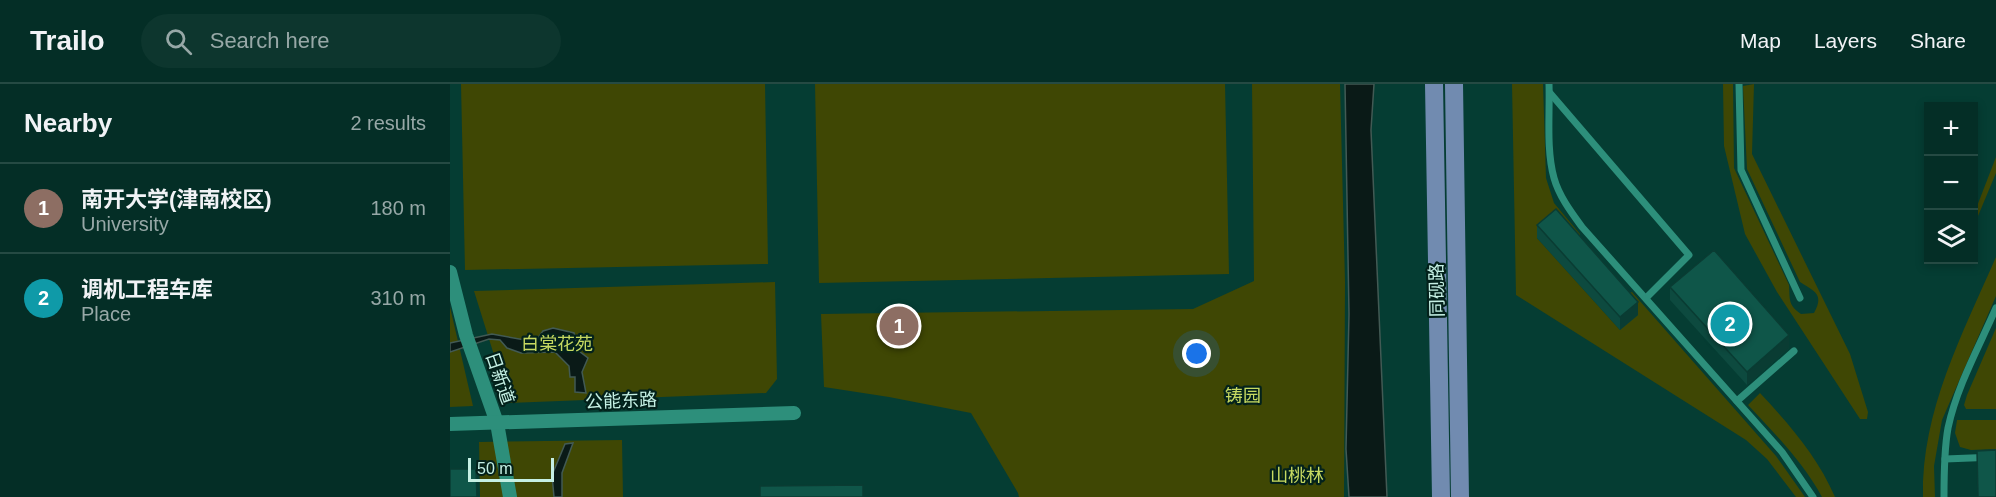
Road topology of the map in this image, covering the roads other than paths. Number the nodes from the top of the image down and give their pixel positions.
1 (1434, 84) edge
2 (1454, 84) edge
3 (1550, 84) edge
4 (1739, 84) edge
5 (1550, 93) junction
6 (450, 272) edge
7 (1646, 298) junction
8 (1800, 298) dead end
9 (1996, 308) edge
10 (1794, 351) dead end
11 (1737, 401) junction
12 (794, 413) dead end
13 (497, 423) junction
14 (450, 424) edge
15 (1996, 457) edge
16 (1945, 459) junction
17 (510, 497) edge
18 (1441, 497) edge
19 (1460, 497) edge
20 (1813, 497) edge
21 (1944, 497) edge

1 - 18 main road, 同砚路
2 - 19 main road, 同砚路
3 - 5 lane
4 - 8 lane
5 - 7 lane
5 - 7 lane
6 - 13 street, 日新道
7 - 11 lane
9 - 16 lane
10 - 11 lane
11 - 20 lane
12 - 13 street, 公能东路
13 - 14 street, 公能东路
13 - 17 street, 日新道
15 - 16 lane
16 - 21 lane

